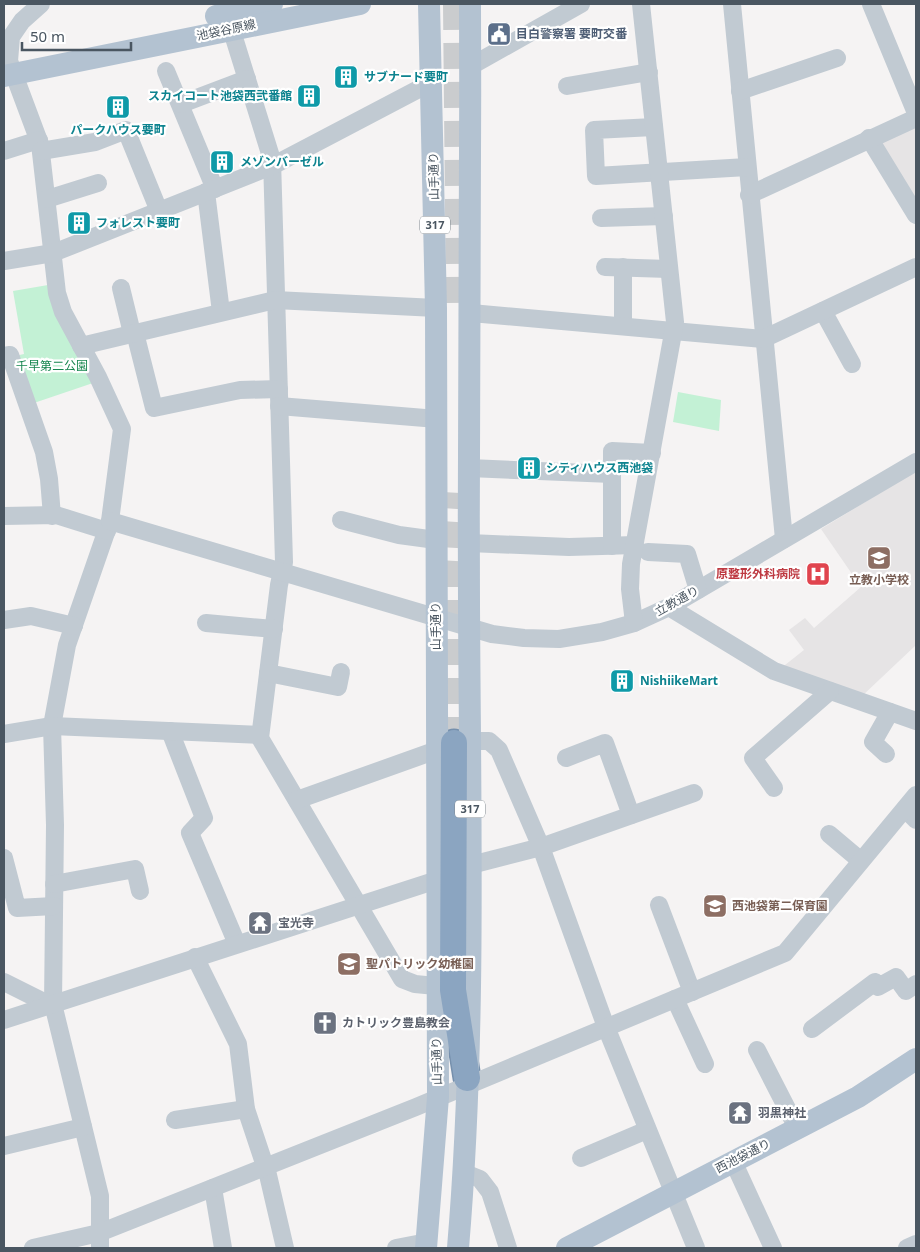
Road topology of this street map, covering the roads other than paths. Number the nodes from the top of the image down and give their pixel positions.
1 (272, 4) edge
2 (360, 4) edge
3 (429, 4) edge
4 (470, 4) edge
5 (581, 4) edge
6 (641, 4) edge
7 (732, 4) edge
8 (871, 4) edge
9 (36, 8) edge
10 (227, 15) edge
11 (837, 58) dead end
12 (471, 66) junction
13 (7, 69) edge
14 (166, 71) dead end
15 (649, 72) junction
16 (247, 79) junction
17 (432, 82) junction
18 (567, 86) dead end
19 (740, 91) junction
20 (181, 104) junction
21 (916, 113) edge
22 (916, 118) edge
23 (654, 128) junction
24 (869, 138) junction
25 (40, 145) junction
26 (4, 151) edge
27 (272, 166) junction
28 (747, 167) junction
29 (659, 173) junction
30 (98, 183) dead end
31 (210, 190) junction
32 (749, 195) junction
33 (47, 199) junction
34 (159, 211) junction
35 (916, 215) edge
36 (664, 216) junction
37 (600, 218) dead end
38 (53, 253) junction
39 (4, 261) edge
40 (604, 267) dead end
41 (623, 267) junction
42 (916, 267) edge
43 (670, 269) junction
44 (121, 288) dead end
45 (275, 300) junction
46 (436, 308) junction
47 (823, 311) junction
48 (221, 312) junction
49 (471, 313) junction
50 (623, 326) junction
51 (682, 331) junction
52 (133, 333) junction
53 (763, 339) junction
54 (81, 346) junction
55 (4, 356) edge
56 (852, 364) dead end
57 (279, 397) junction
58 (437, 419) junction
59 (652, 453) junction
60 (916, 462) edge
61 (469, 468) junction
62 (612, 474) junction
63 (4, 516) edge
64 (52, 516) junction
65 (340, 520) dead end
66 (109, 526) junction
67 (784, 539) junction
68 (436, 540) junction
69 (468, 543) junction
70 (612, 546) junction
71 (642, 549) junction
72 (282, 573) junction
73 (698, 590) junction
74 (669, 607) junction
75 (436, 617) junction
76 (4, 620) edge
77 (634, 622) junction
78 (206, 623) dead end
79 (74, 626) junction
80 (469, 627) junction
81 (274, 629) junction
82 (341, 672) dead end
83 (268, 673) junction
84 (830, 691) junction
85 (890, 712) junction
86 (916, 721) edge
87 (52, 726) junction
88 (170, 731) junction
89 (4, 734) edge
90 (260, 735) junction
91 (454, 745) junction
92 (886, 754) dead end
93 (566, 758) dead end
94 (774, 788) dead end
95 (694, 793) dead end
96 (916, 796) edge
97 (297, 800) junction
98 (911, 814) edge
99 (631, 815) junction
100 (830, 834) dead end
101 (541, 847) junction
102 (4, 858) edge
103 (861, 861) junction
104 (471, 865) junction
105 (437, 880) junction
106 (54, 884) junction
107 (140, 891) dead end
108 (359, 905) junction
109 (54, 906) junction
110 (660, 906) dead end
111 (237, 944) junction
112 (195, 957) junction
113 (4, 982) edge
114 (916, 984) edge
115 (436, 986) junction
116 (692, 992) junction
117 (675, 999) junction
118 (53, 1004) junction
119 (4, 1020) edge
120 (606, 1027) junction
121 (812, 1029) dead end
122 (757, 1050) dead end
123 (916, 1059) edge
124 (704, 1064) dead end
125 (467, 1081) junction
126 (438, 1098) junction
127 (246, 1109) junction
128 (175, 1120) dead end
129 (83, 1127) junction
130 (797, 1128) junction
131 (647, 1130) junction
132 (4, 1146) edge
133 (581, 1158) dead end
134 (733, 1161) junction
135 (265, 1167) junction
136 (464, 1173) junction
137 (213, 1188) junction
138 (673, 1192) junction
139 (100, 1241) edge
140 (916, 1244) edge
141 (427, 1245) edge
142 (33, 1248) edge
143 (223, 1248) edge
144 (284, 1248) edge
145 (396, 1248) edge
146 (458, 1248) edge
147 (508, 1248) edge
148 (566, 1248) edge
149 (696, 1248) edge
150 (773, 1248) edge
151 (907, 1248) edge

1 - 10 main road, 池袋谷原線
2 - 10 main road, 池袋谷原線
3 - 17 main road, 山手通り / 317
4 - 12 main road, 山手通り / 317
5 - 12 street
6 - 15 street
7 - 19 street
8 - 21 street
9 - 13 street
10 - 13 main road, 池袋谷原線
10 - 16 street
11 - 19 street
12 - 49 main road, 山手通り / 317
13 - 25 street
14 - 20 street
15 - 18 street
15 - 23 street
16 - 20 street
16 - 27 street
17 - 27 street
17 - 46 main road, 山手通り / 317
19 - 28 street
20 - 31 street
22 - 24 street
23 - 29 street
23 - 29 street
24 - 32 street
24 - 35 street
25 - 26 street
25 - 33 street
25 - 34 street
27 - 31 street
27 - 45 street
28 - 29 street
28 - 32 street
29 - 36 street
30 - 33 street
31 - 34 street
31 - 48 street
32 - 53 street
33 - 38 street
34 - 38 street
36 - 37 street
36 - 43 street
38 - 39 street
38 - 54 street
40 - 41 street
41 - 43 street
41 - 50 street
42 - 47 street
43 - 51 street
44 - 52 street
45 - 46 street
45 - 48 street
45 - 57 street
46 - 58 main road, 山手通り / 317
47 - 53 street
47 - 56 street
48 - 52 street
49 - 50 street
49 - 61 main road, 山手通り / 317
50 - 51 street
51 - 53 street
51 - 59 street
52 - 54 street
52 - 57 street
53 - 67 street
54 - 66 street
55 - 64 street
57 - 58 street
57 - 72 street
58 - 68 main road, 山手通り / 317
59 - 62 street
59 - 71 street
60 - 67 street, 立教通り
61 - 62 street
61 - 69 main road, 山手通り / 317
62 - 70 street
63 - 64 street, 立教通り
64 - 66 street, 立教通り
65 - 68 street
66 - 72 street, 立教通り
66 - 79 street
67 - 73 street, 立教通り
68 - 69 main road
68 - 75 main road, 山手通り / 317
69 - 70 street
69 - 80 main road, 山手通り / 317
70 - 71 street
71 - 73 street
71 - 77 street
72 - 75 street, 立教通り
72 - 81 street
73 - 74 street, 立教通り
74 - 77 street, 立教通り
74 - 84 street
75 - 80 street, 立教通り
75 - 91 main road, 山手通り / 317
76 - 79 street
77 - 80 street, 立教通り
78 - 81 street
79 - 87 street
80 - 91 main road, 山手通り / 317
81 - 83 street
82 - 83 street
83 - 90 street
84 - 85 street
84 - 94 street
85 - 86 street
85 - 92 street
87 - 88 street
87 - 89 street
87 - 106 street
88 - 90 street
88 - 111 street
90 - 97 street
91 - 97 street
91 - 101 street
91 - 104 main road, 山手通り / 317
91 - 105 main road, 山手通り / 317
91 - 125 highway
93 - 99 street
95 - 99 street
96 - 98 street
97 - 108 street
98 - 103 street
99 - 101 street
100 - 103 street
101 - 104 street
101 - 120 street
102 - 109 street
103 - 116 street
104 - 125 main road, 山手通り / 317
105 - 108 street
105 - 115 main road, 山手通り / 317
106 - 107 street
106 - 109 street
108 - 111 street
108 - 115 street
109 - 118 street
110 - 116 street
111 - 112 street
112 - 118 street
112 - 127 street
113 - 118 street
114 - 121 street
115 - 126 main road, 山手通り / 317
116 - 117 street
117 - 120 street
117 - 124 street
118 - 119 street
118 - 129 street
120 - 125 street
120 - 131 street
122 - 130 street
123 - 130 main road, 西池袋通り
125 - 126 street
125 - 136 main road, 山手通り / 317
126 - 135 street
126 - 141 main road, 山手通り / 317
127 - 128 street
127 - 135 street
129 - 132 street
129 - 139 street
130 - 134 main road, 西池袋通り
131 - 133 street
131 - 138 street
134 - 138 main road, 西池袋通り
134 - 150 street
135 - 137 street
135 - 144 street
136 - 146 main road, 山手通り / 317
136 - 147 street
137 - 139 street
137 - 143 street
138 - 148 main road, 西池袋通り
138 - 149 street
139 - 142 street
140 - 151 street
141 - 145 street

